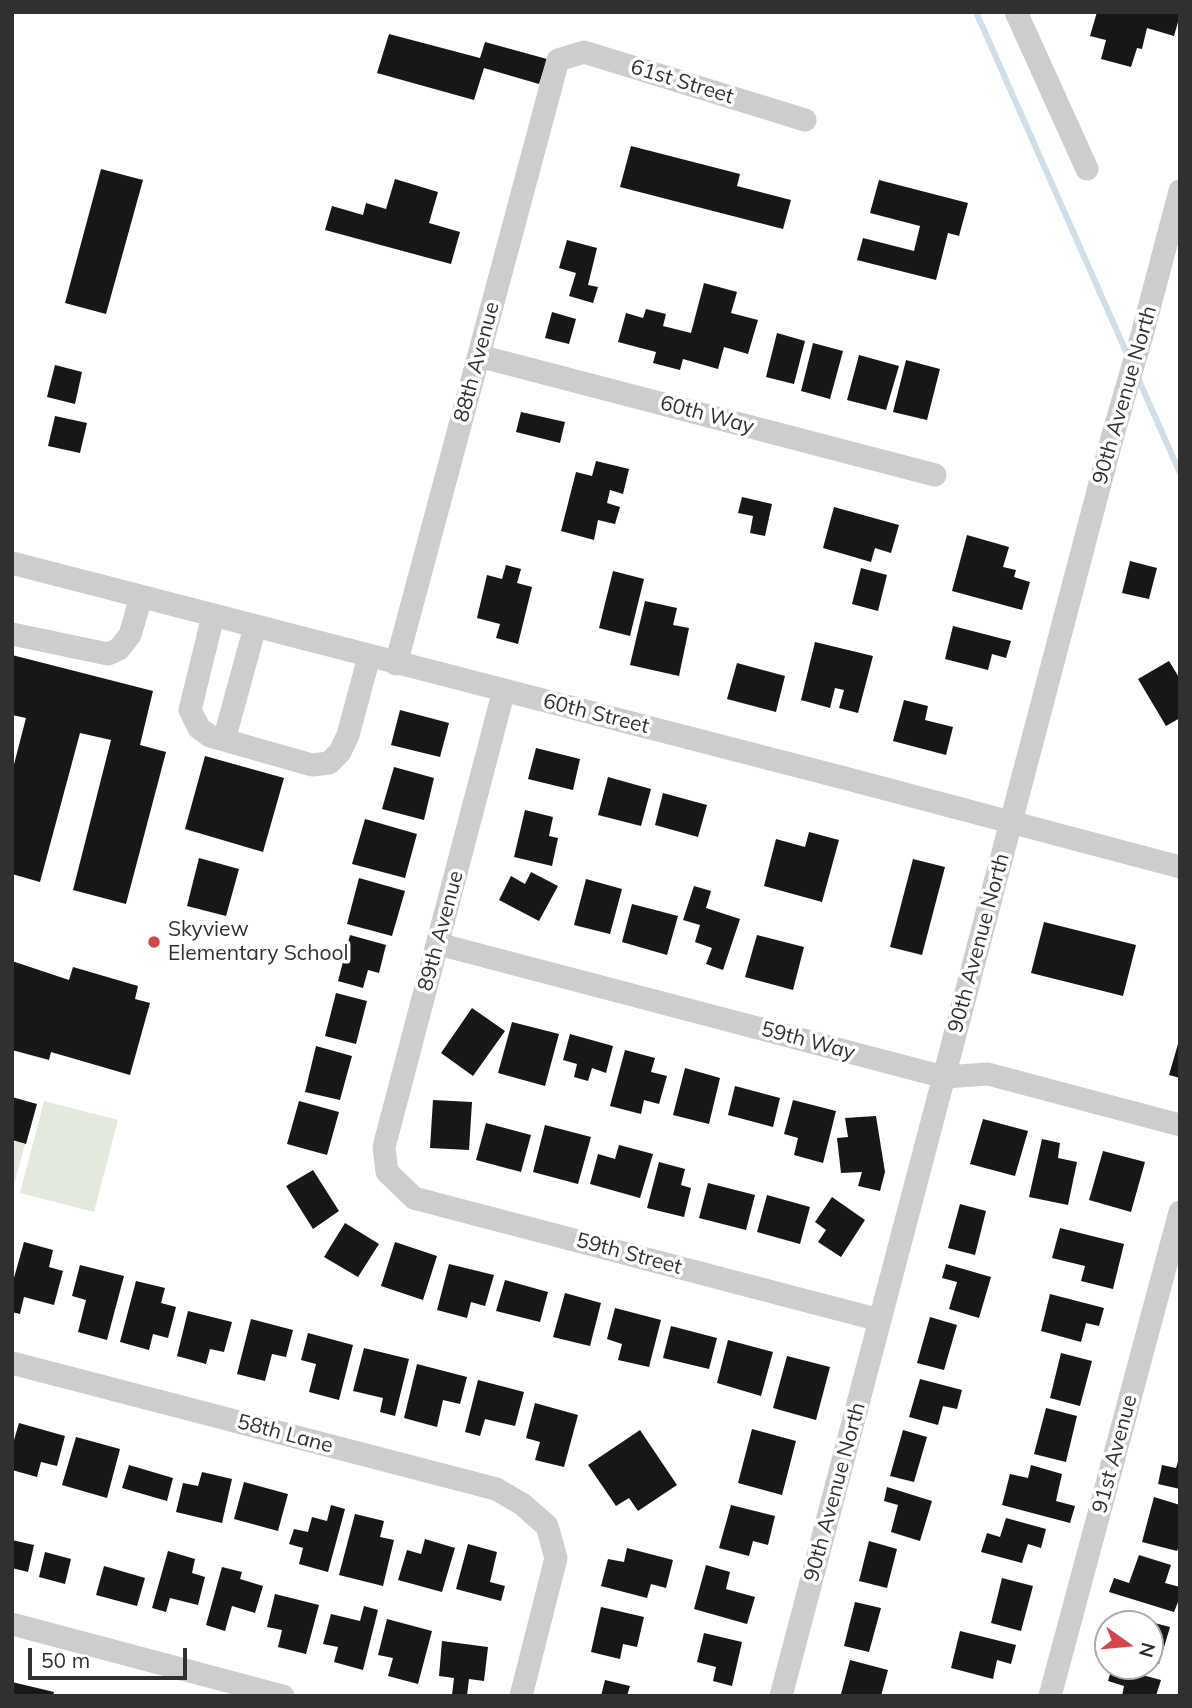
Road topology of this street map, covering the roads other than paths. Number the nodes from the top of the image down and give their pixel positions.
1 (1016, 12) edge
2 (558, 60) joint
3 (805, 120) dead end
4 (1087, 170) dead end
5 (1180, 191) edge
6 (479, 356) junction
7 (935, 475) dead end
8 (12, 563) edge
9 (141, 597) junction
10 (213, 616) junction
11 (255, 627) junction
12 (12, 634) edge
13 (369, 657) junction
14 (396, 664) junction
15 (504, 690) junction
16 (224, 740) junction
17 (1011, 823) junction
18 (1180, 867) edge
19 (438, 944) junction
20 (944, 1077) junction
21 (1180, 1125) edge
22 (387, 1172) joint
23 (1180, 1212) edge
24 (880, 1320) junction
25 (12, 1363) edge
26 (12, 1625) edge
27 (284, 1696) edge
28 (521, 1696) edge
29 (781, 1696) edge
30 (1050, 1696) edge

1 - 4 street
2 - 3 street, 61st Street
2 - 6 street, 88th Avenue
5 - 17 street, 90th Avenue North
6 - 7 street, 60th Way
6 - 14 street, 88th Avenue
8 - 9 street, 60th Street
9 - 10 street, 60th Street
9 - 12 street
10 - 11 street, 60th Street
10 - 16 street
11 - 13 street, 60th Street
11 - 16 street
13 - 14 street, 60th Street
13 - 16 street
14 - 15 street, 60th Street
15 - 17 street, 60th Street
15 - 19 street, 89th Avenue
17 - 18 street, 60th Street
17 - 20 street, 90th Avenue North
19 - 20 street, 59th Way
19 - 22 street, 89th Avenue
20 - 21 street, 59th Way
20 - 24 street, 90th Avenue North
22 - 24 street, 59th Street
23 - 30 street, 91st Avenue
24 - 29 street, 90th Avenue North
25 - 28 street, 58th Lane
26 - 27 street

